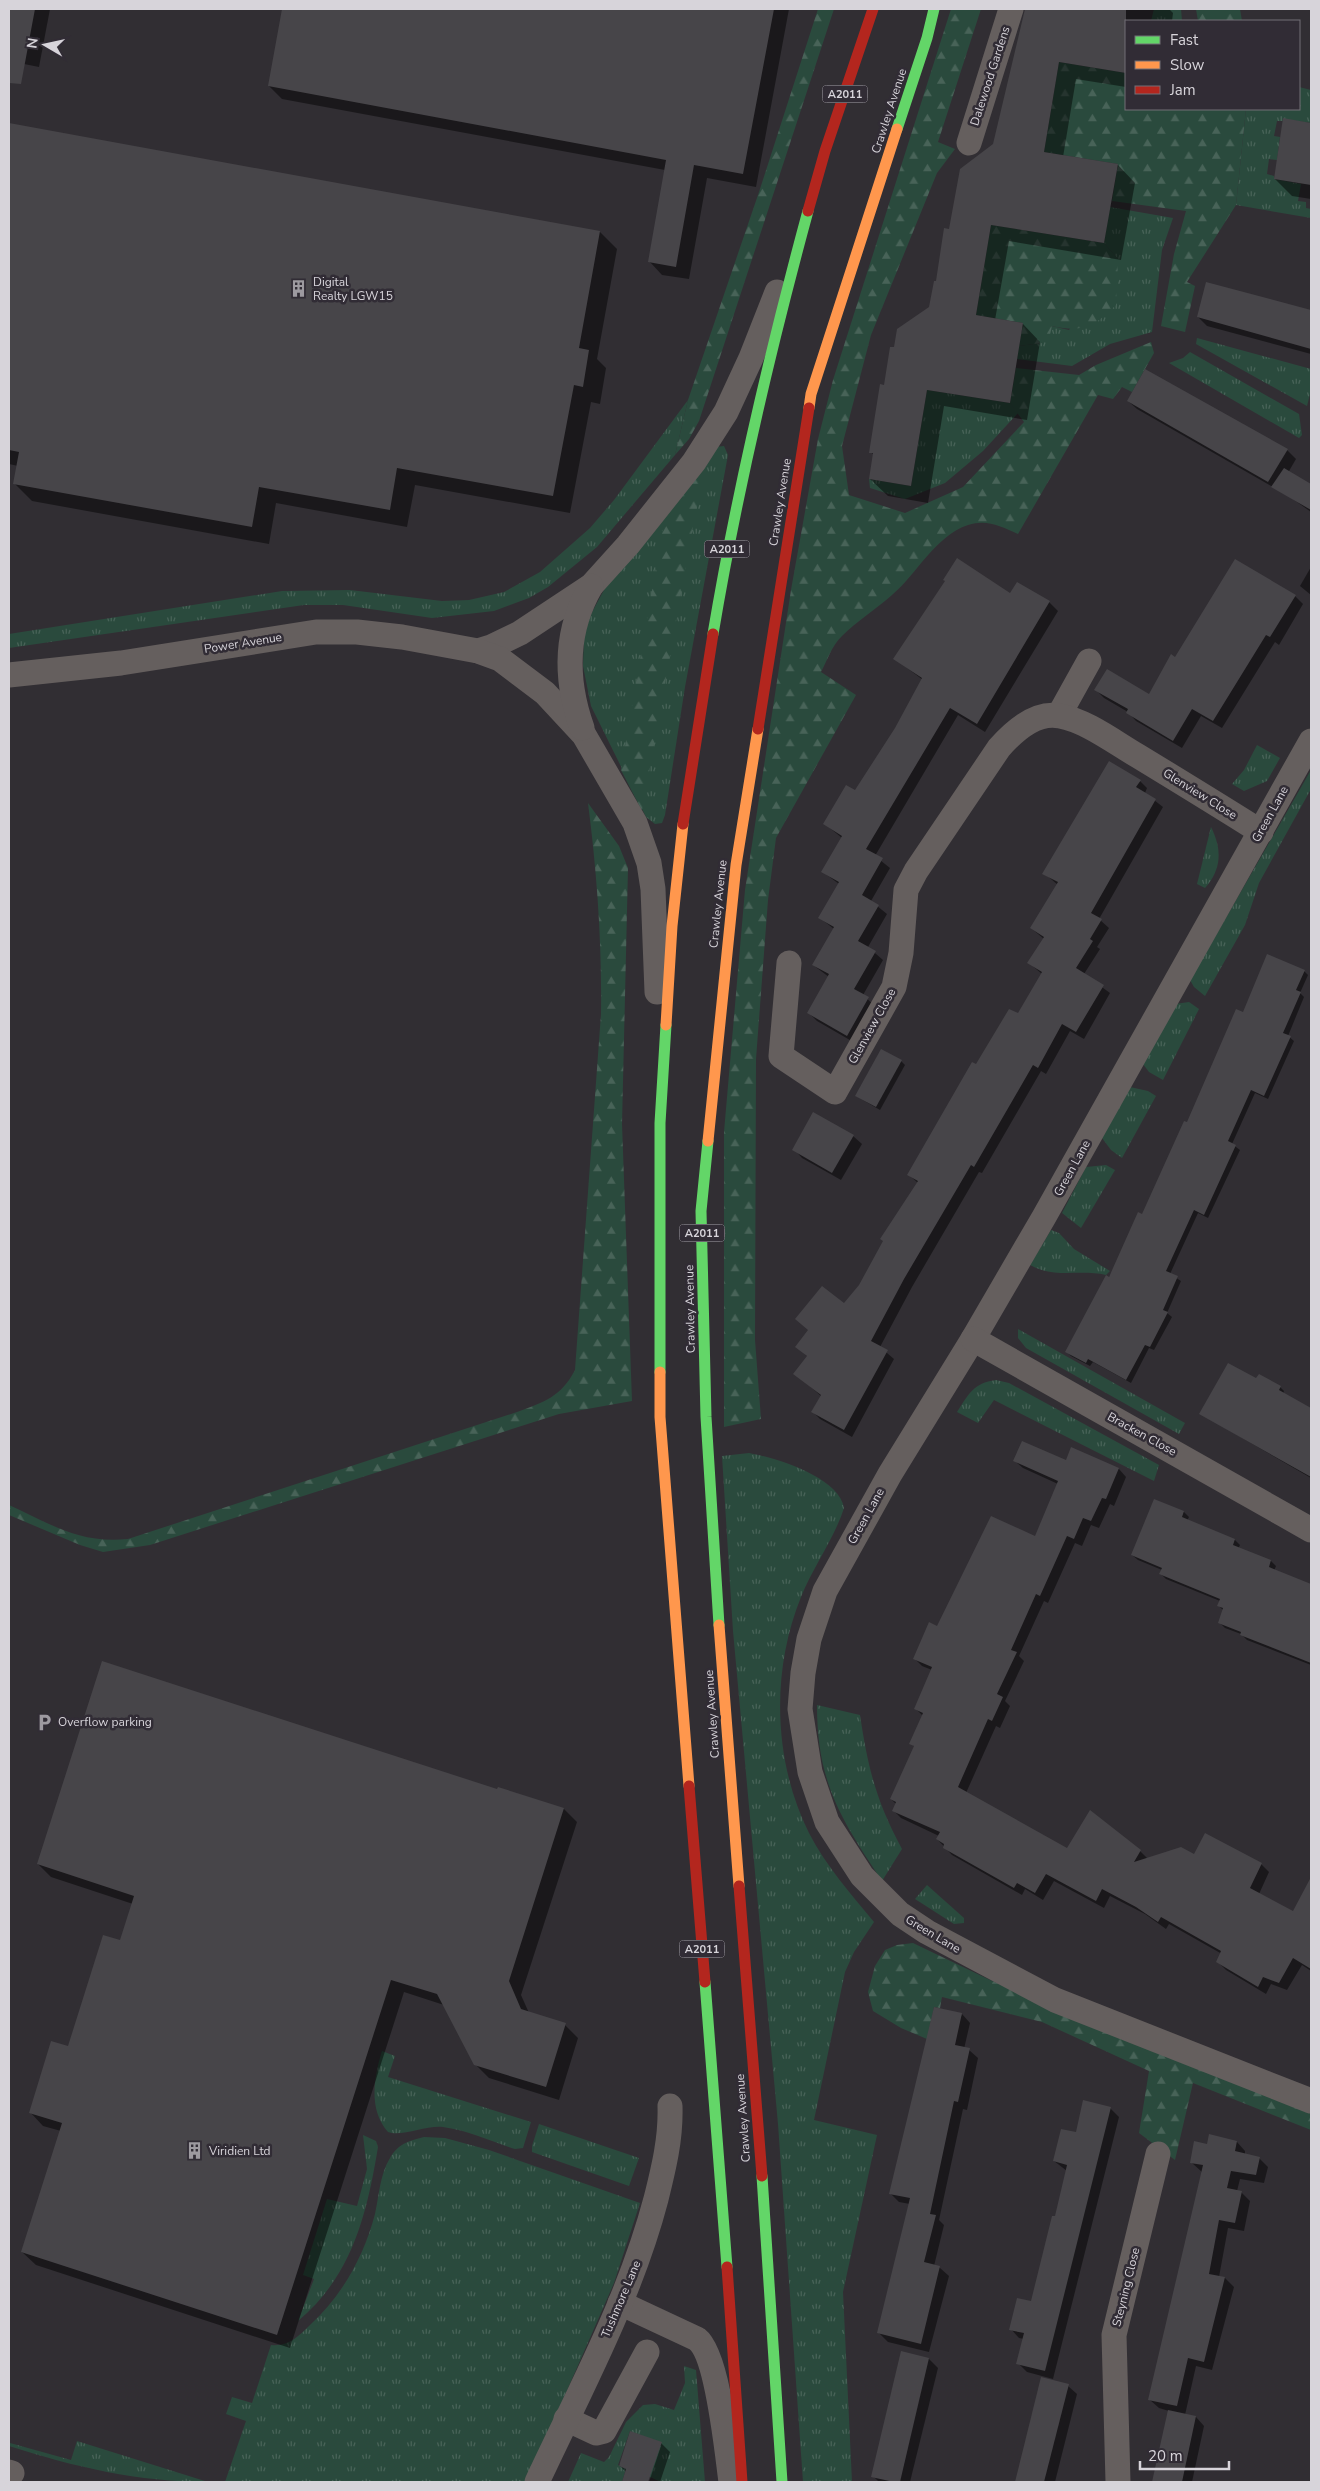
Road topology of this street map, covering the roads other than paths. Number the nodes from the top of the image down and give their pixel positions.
1 (873, 9) edge
2 (934, 9) edge
3 (1011, 9) edge
4 (969, 143) dead end
5 (817, 180) junction
6 (591, 586) junction
7 (478, 651) junction
8 (1089, 661) dead end
9 (9, 675) edge
10 (1059, 715) junction
11 (584, 735) junction
12 (1311, 741) edge
13 (1261, 832) junction
14 (789, 963) dead end
15 (660, 1123) junction
16 (973, 1339) junction
17 (1311, 1530) edge
18 (1311, 2101) edge
19 (670, 2106) dead end
20 (1158, 2154) dead end
21 (620, 2303) junction
22 (646, 2352) dead end
23 (566, 2419) junction
24 (536, 2482) edge
25 (732, 2482) edge
26 (742, 2482) edge
27 (782, 2482) edge
28 (1118, 2482) edge

1 - 5 main road, A2011
2 - 27 main road, Crawley Avenue / A2011
3 - 4 street, Dalewood Gardens
5 - 6 street
5 - 15 main road, A2011
6 - 7 street
6 - 11 street
7 - 9 street, Power Avenue
7 - 11 street, Power Avenue
8 - 10 street
10 - 13 street, Glenview Close
10 - 14 street, Glenview Close
11 - 15 street
12 - 13 street, Green Lane
13 - 16 street, Green Lane
15 - 26 main road, A2011
16 - 17 street, Bracken Close
16 - 18 street, Green Lane
19 - 21 street, Tushmore Lane
20 - 28 street, Steyning Close
21 - 23 street, Tushmore Lane
21 - 25 street
22 - 23 street
23 - 24 street, Tushmore Lane

